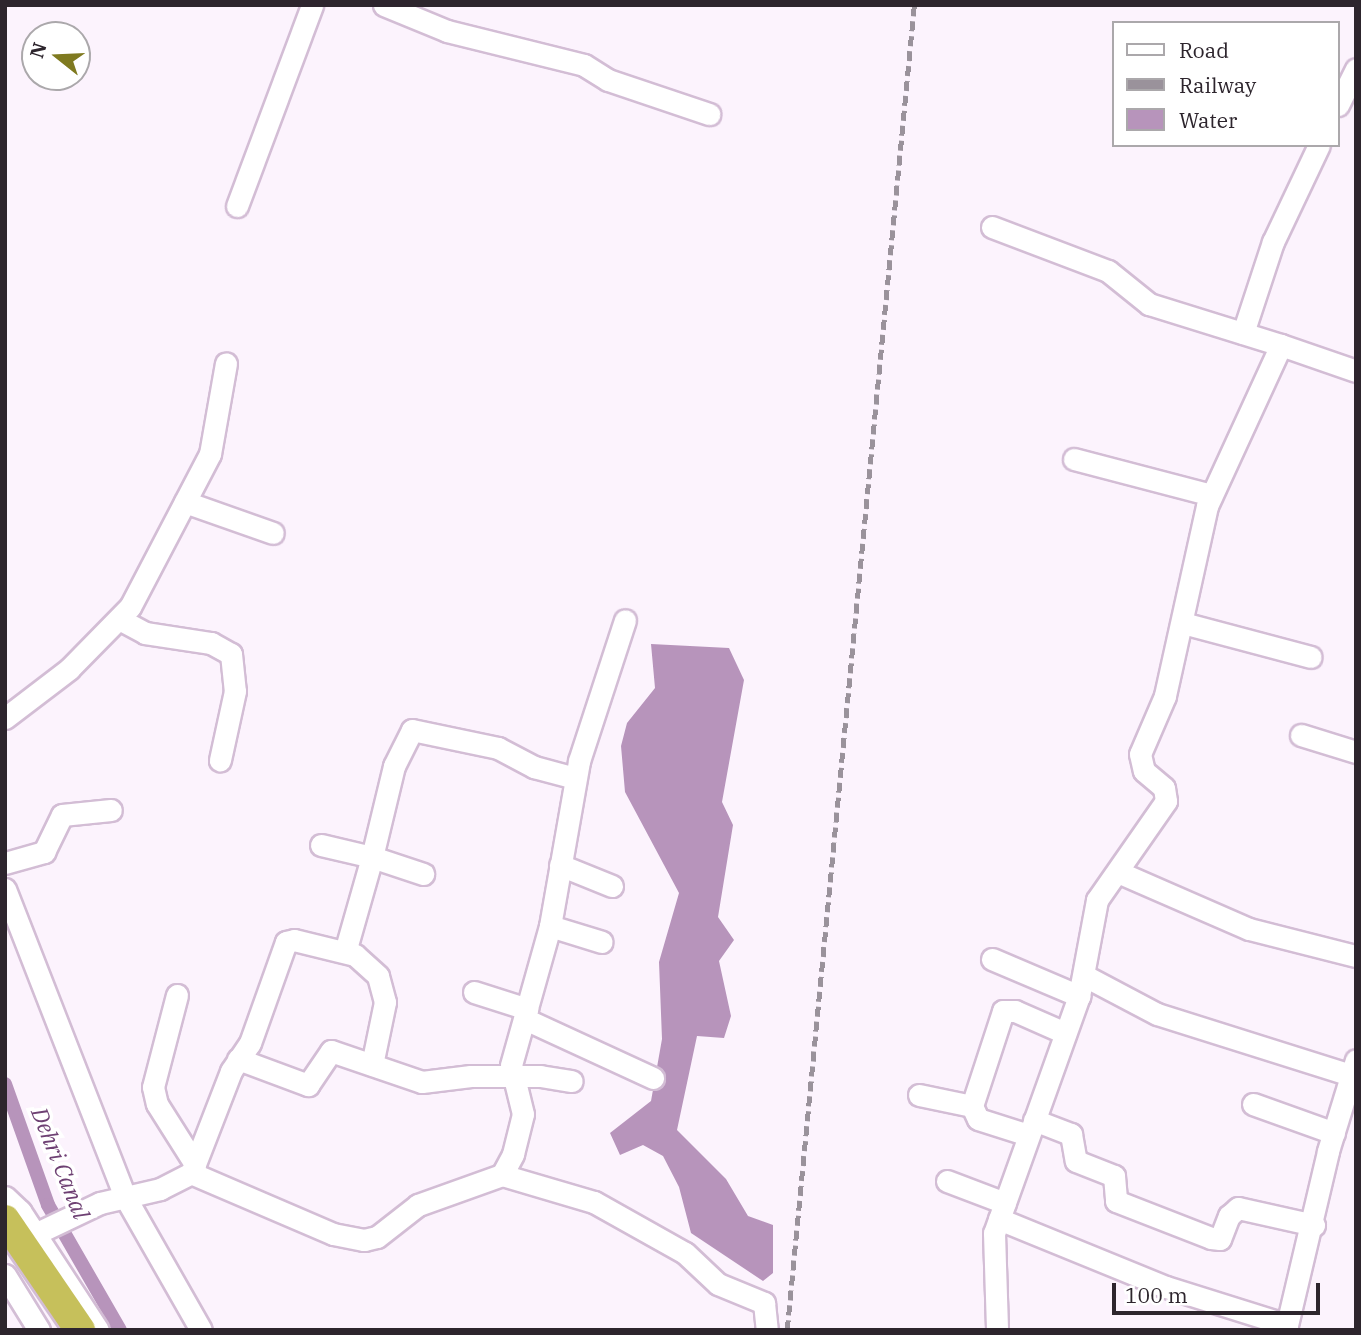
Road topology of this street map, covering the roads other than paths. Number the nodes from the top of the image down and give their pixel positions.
1 (312, 5) edge
2 (384, 5) edge
3 (1356, 69) edge
4 (1340, 101) edge
5 (709, 114) dead end
6 (1318, 147) edge
7 (237, 206) dead end
8 (992, 227) dead end
9 (1243, 333) junction
10 (1281, 345) junction
11 (226, 363) dead end
12 (1356, 372) edge
13 (1074, 459) dead end
14 (1211, 495) junction
15 (185, 502) junction
16 (273, 533) dead end
17 (121, 620) junction
18 (625, 620) dead end
19 (1183, 623) junction
20 (1311, 657) dead end
21 (5, 718) edge
22 (1301, 735) dead end
23 (1356, 752) edge
24 (220, 760) dead end
25 (575, 778) junction
26 (111, 810) dead end
27 (321, 845) dead end
28 (372, 857) junction
29 (5, 863) edge
30 (560, 865) junction
31 (1118, 872) junction
32 (423, 874) dead end
33 (612, 886) dead end
34 (5, 889) edge
35 (551, 926) junction
36 (602, 942) dead end
37 (345, 952) junction
38 (1356, 956) edge
39 (992, 959) dead end
40 (1082, 986) junction
41 (474, 992) dead end
42 (177, 995) dead end
43 (526, 1014) junction
44 (1065, 1033) junction
45 (238, 1059) junction
46 (372, 1065) junction
47 (1354, 1067) edge
48 (510, 1076) junction
49 (653, 1077) dead end
50 (572, 1081) dead end
51 (919, 1095) dead end
52 (1253, 1104) dead end
53 (972, 1106) junction
54 (1031, 1128) junction
55 (1334, 1133) junction
56 (193, 1168) junction
57 (502, 1175) junction
58 (947, 1181) dead end
59 (124, 1195) junction
60 (5, 1197) edge
61 (1002, 1211) junction
62 (1314, 1226) junction
63 (19, 1235) edge
64 (7, 1281) edge
65 (1287, 1327) edge
66 (39, 1330) edge
67 (60, 1330) edge
68 (80, 1330) edge
69 (98, 1330) edge
70 (201, 1330) edge
71 (768, 1330) edge
72 (997, 1330) edge

1 - 7 street
2 - 5 street
3 - 4 street
6 - 9 street
8 - 9 street
9 - 10 street
10 - 12 street
10 - 14 street
11 - 15 street
13 - 14 street
14 - 19 street
15 - 16 street
15 - 17 street
17 - 21 street
17 - 24 street
18 - 25 street
19 - 20 street
19 - 31 street
22 - 23 street
25 - 28 street
25 - 30 street
26 - 29 street
27 - 28 street
28 - 32 street
28 - 37 street
30 - 33 street
30 - 35 street
31 - 38 street
31 - 40 street
34 - 59 street
35 - 36 street
35 - 43 street
37 - 45 street
37 - 46 street
39 - 40 street
40 - 44 street
40 - 47 street
41 - 43 street
42 - 56 street
43 - 48 street
43 - 49 street
44 - 53 street
44 - 54 street
45 - 46 street
45 - 56 street
46 - 48 street
47 - 55 street
48 - 50 street
48 - 57 street
51 - 53 street
52 - 55 street
53 - 54 street
54 - 61 street
54 - 62 street
55 - 62 street
56 - 57 street
56 - 59 street
57 - 71 street
58 - 61 street
59 - 63 street
59 - 70 street
60 - 63 street
61 - 65 street
61 - 72 street
62 - 65 street
63 - 67 highway
63 - 68 highway
63 - 69 street
64 - 66 street

